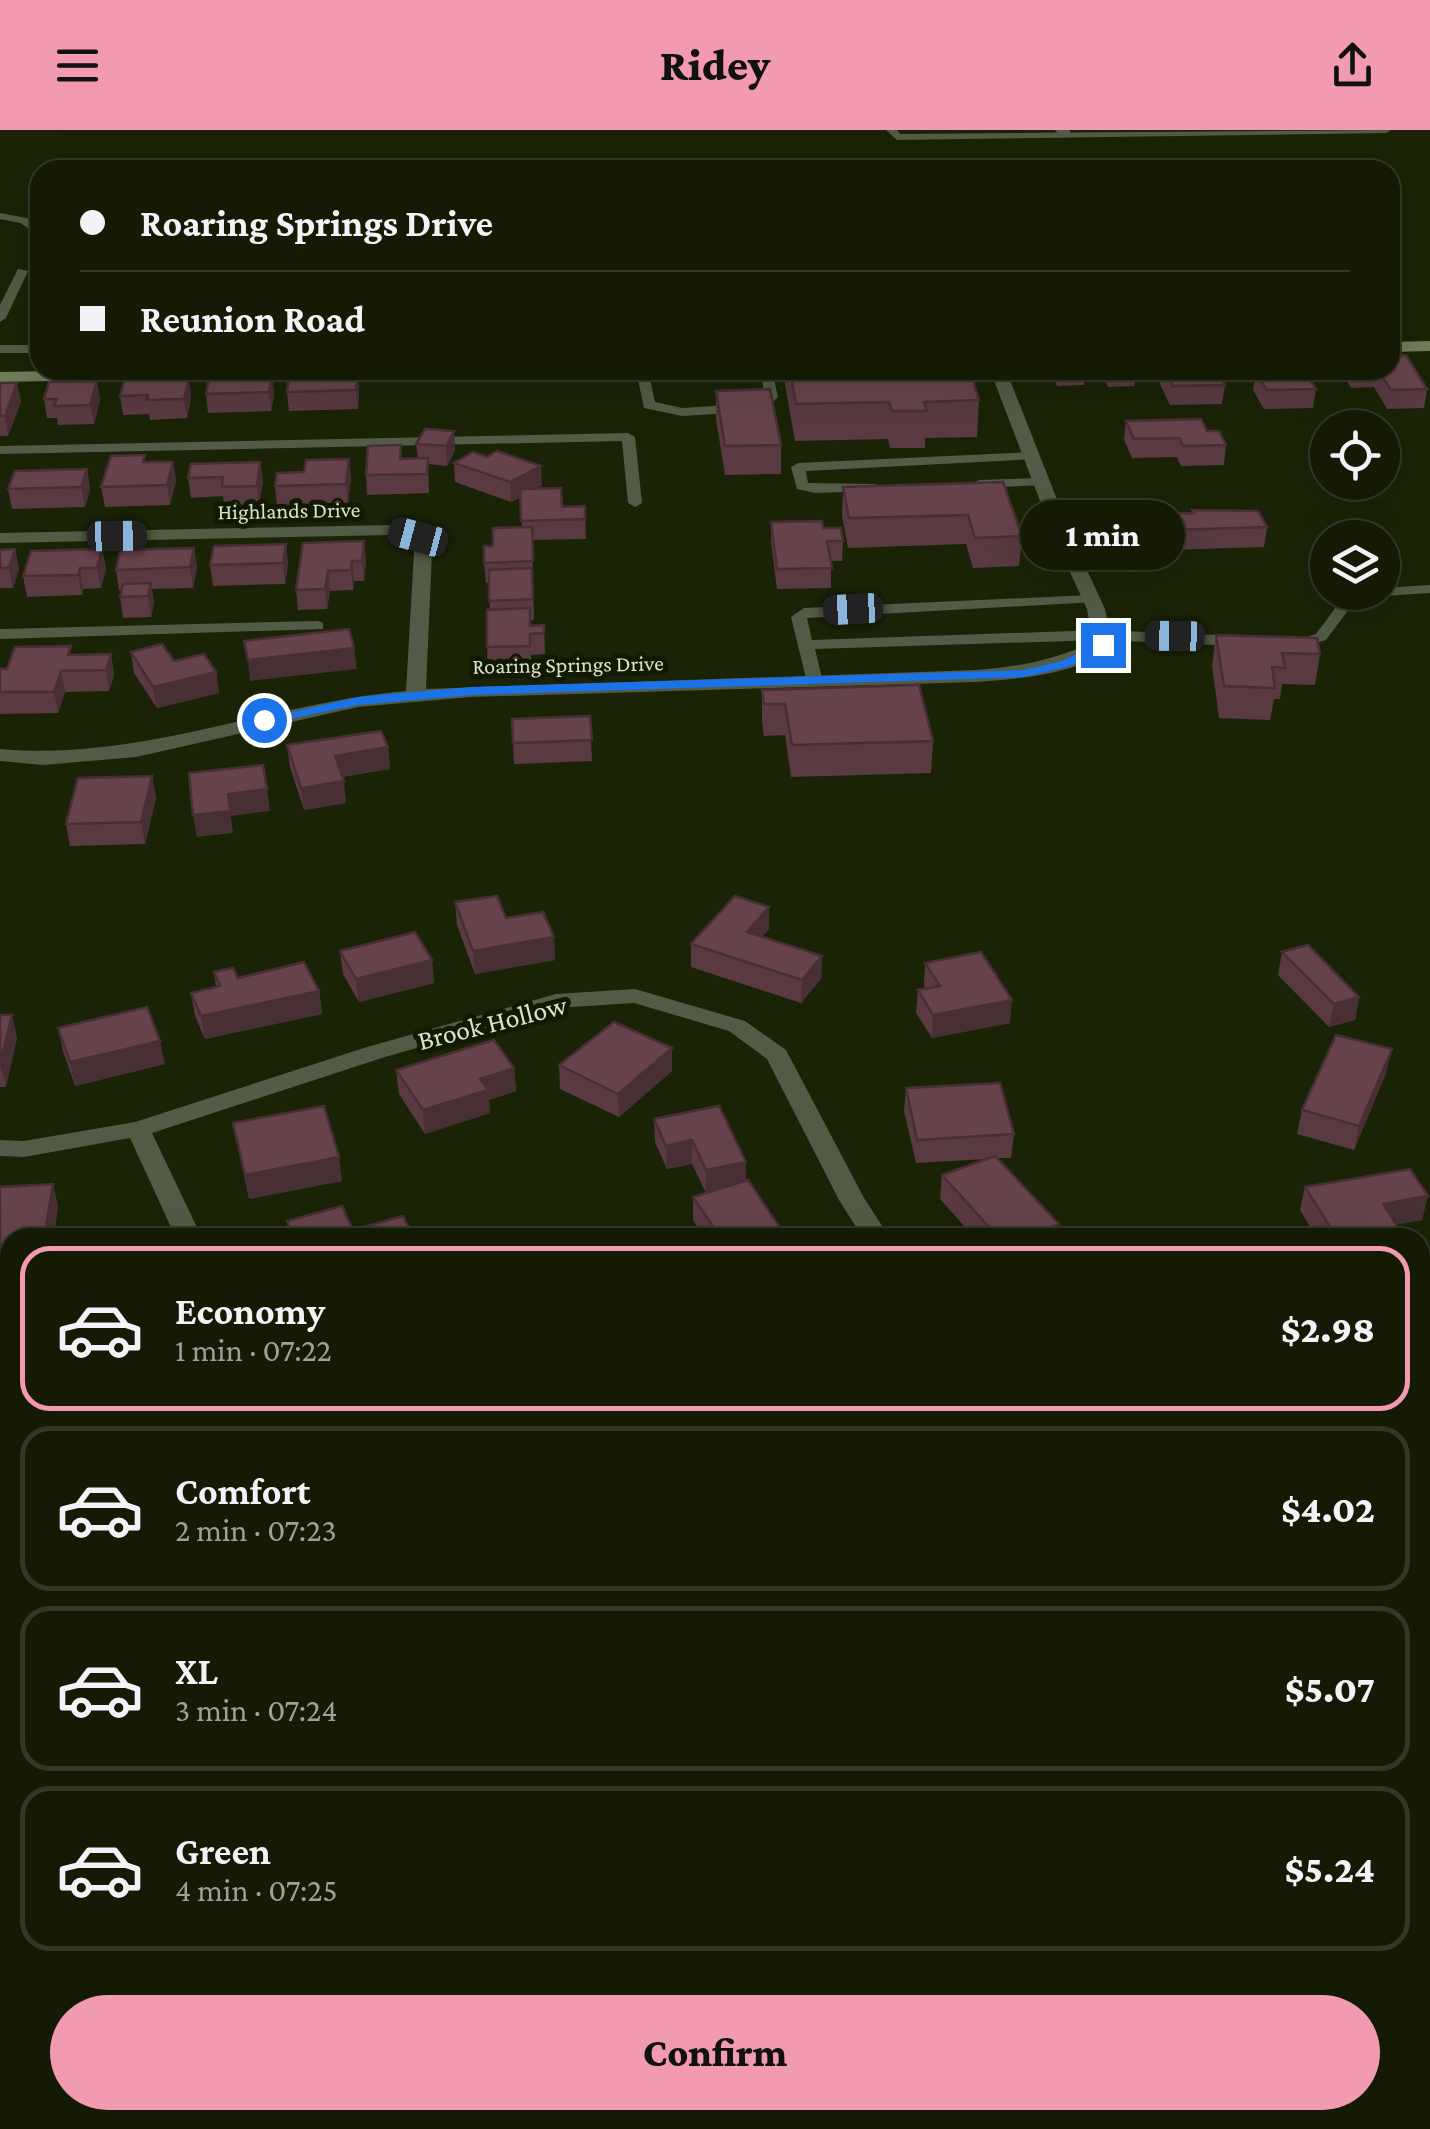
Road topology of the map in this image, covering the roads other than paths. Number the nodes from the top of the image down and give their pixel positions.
1 (891, 130) edge
2 (1386, 130) edge
3 (1234, 131) edge
4 (1064, 133) edge
5 (0, 216) edge
6 (30, 225) edge
7 (22, 271) dead end
8 (0, 318) edge
9 (1430, 346) edge
10 (1400, 347) edge
11 (30, 349) edge
12 (0, 350) edge
13 (30, 374) edge
14 (0, 377) edge
15 (644, 380) edge
16 (768, 380) edge
17 (1002, 380) edge
18 (0, 450) edge
19 (1032, 456) junction
20 (1042, 482) junction
21 (968, 484) edge
22 (884, 486) edge
23 (635, 503) dead end
24 (0, 538) edge
25 (1430, 589) edge
26 (1400, 591) edge
27 (1091, 598) junction
28 (1340, 610) edge
29 (318, 626) dead end
30 (0, 634) edge
31 (1101, 635) junction
32 (806, 646) junction
33 (815, 682) junction
34 (416, 696) junction
35 (0, 755) edge
36 (138, 1130) junction
37 (0, 1148) edge
38 (184, 1228) edge
39 (870, 1228) edge

1 - 4 lane
2 - 3 lane
3 - 4 lane
5 - 6 lane
7 - 8 lane
9 - 10 street
11 - 12 lane
13 - 14 street
15 - 16 lane
17 - 19 street
18 - 23 lane
19 - 20 street
19 - 22 lane
20 - 21 lane
20 - 27 street
24 - 34 street, Highlands Drive
25 - 26 lane
27 - 31 street
27 - 32 lane
28 - 31 lane
29 - 30 lane
31 - 32 lane
31 - 33 street, Roaring Springs Drive
32 - 33 lane
33 - 34 street, Roaring Springs Drive
34 - 35 street, Roaring Springs Drive
36 - 37 street, Brook Hollow
36 - 38 street
36 - 39 street, Brook Hollow

